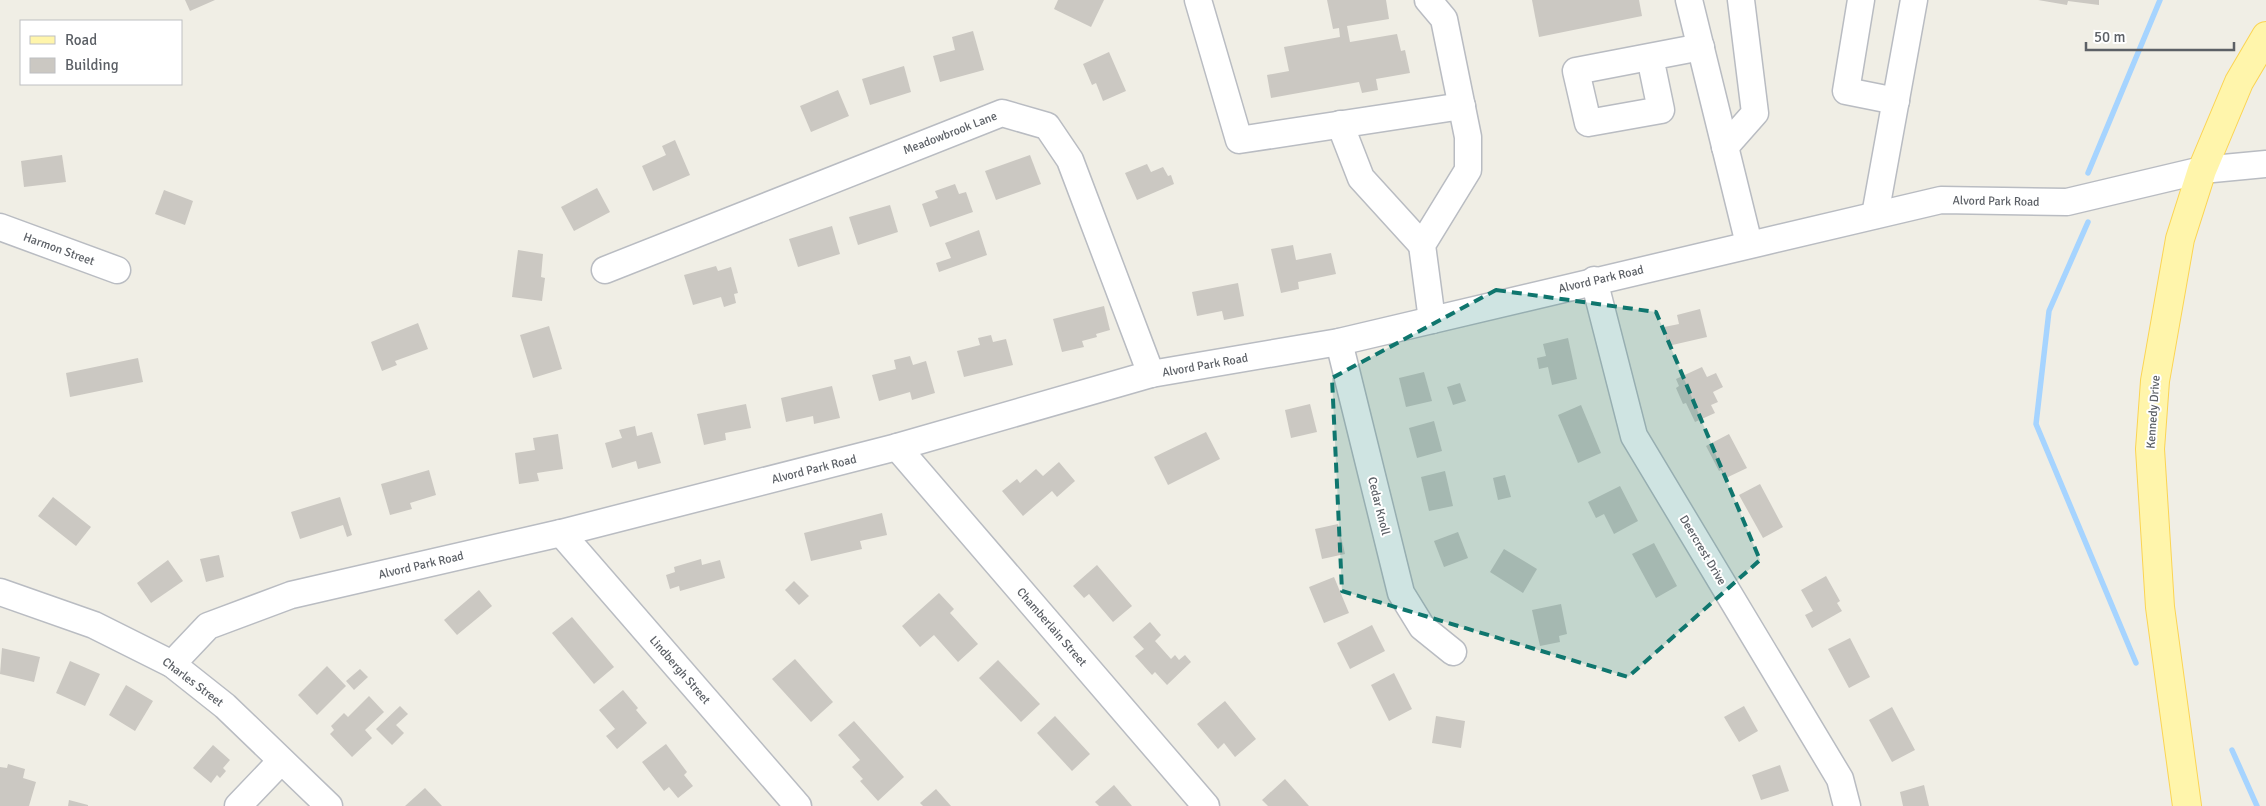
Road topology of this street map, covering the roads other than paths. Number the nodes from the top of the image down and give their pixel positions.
1 (1198, 0) edge
2 (1428, 0) edge
3 (1689, 0) edge
4 (1741, 0) edge
5 (1861, 0) edge
6 (1914, 0) edge
7 (2266, 36) edge
8 (1701, 47) junction
9 (1650, 56) dead end
10 (1896, 101) junction
11 (1462, 106) junction
12 (1340, 124) junction
13 (1725, 147) junction
14 (2266, 164) edge
15 (2202, 170) junction
16 (1875, 215) junction
17 (0, 227) edge
18 (1749, 244) junction
19 (1422, 245) junction
20 (117, 270) dead end
21 (605, 270) dead end
22 (1594, 280) junction
23 (1432, 320) junction
24 (1339, 342) junction
25 (1151, 374) junction
26 (897, 448) junction
27 (561, 533) junction
28 (0, 592) edge
29 (1454, 652) dead end
30 (172, 664) junction
31 (281, 761) junction
32 (238, 806) edge
33 (330, 806) edge
34 (798, 806) edge
35 (1206, 806) edge
36 (1847, 806) edge
37 (2187, 806) edge

1 - 12 street
2 - 11 street
3 - 8 street
4 - 13 street
5 - 10 street
6 - 10 street
7 - 15 main road, Kennedy Drive
8 - 9 street
8 - 13 street
10 - 16 street
11 - 12 street
11 - 19 street
12 - 19 street
13 - 18 street
14 - 15 street, Alvord Park Road
15 - 16 street, Alvord Park Road
15 - 37 main road, Kennedy Drive
16 - 18 street, Alvord Park Road
17 - 20 street, Harmon Street
18 - 22 street, Alvord Park Road
19 - 23 street
21 - 25 street, Meadowbrook Lane
22 - 23 street, Alvord Park Road
22 - 36 street, Deercrest Drive
23 - 24 street, Alvord Park Road
24 - 25 street, Alvord Park Road
24 - 29 street, Cedar Knoll
25 - 26 street, Alvord Park Road
26 - 27 street, Alvord Park Road
26 - 35 street, Chamberlain Street
27 - 30 street, Alvord Park Road
27 - 34 street, Lindbergh Street
28 - 30 street, Charles Street
30 - 31 street, Charles Street
31 - 32 street
31 - 33 street, Charles Street

